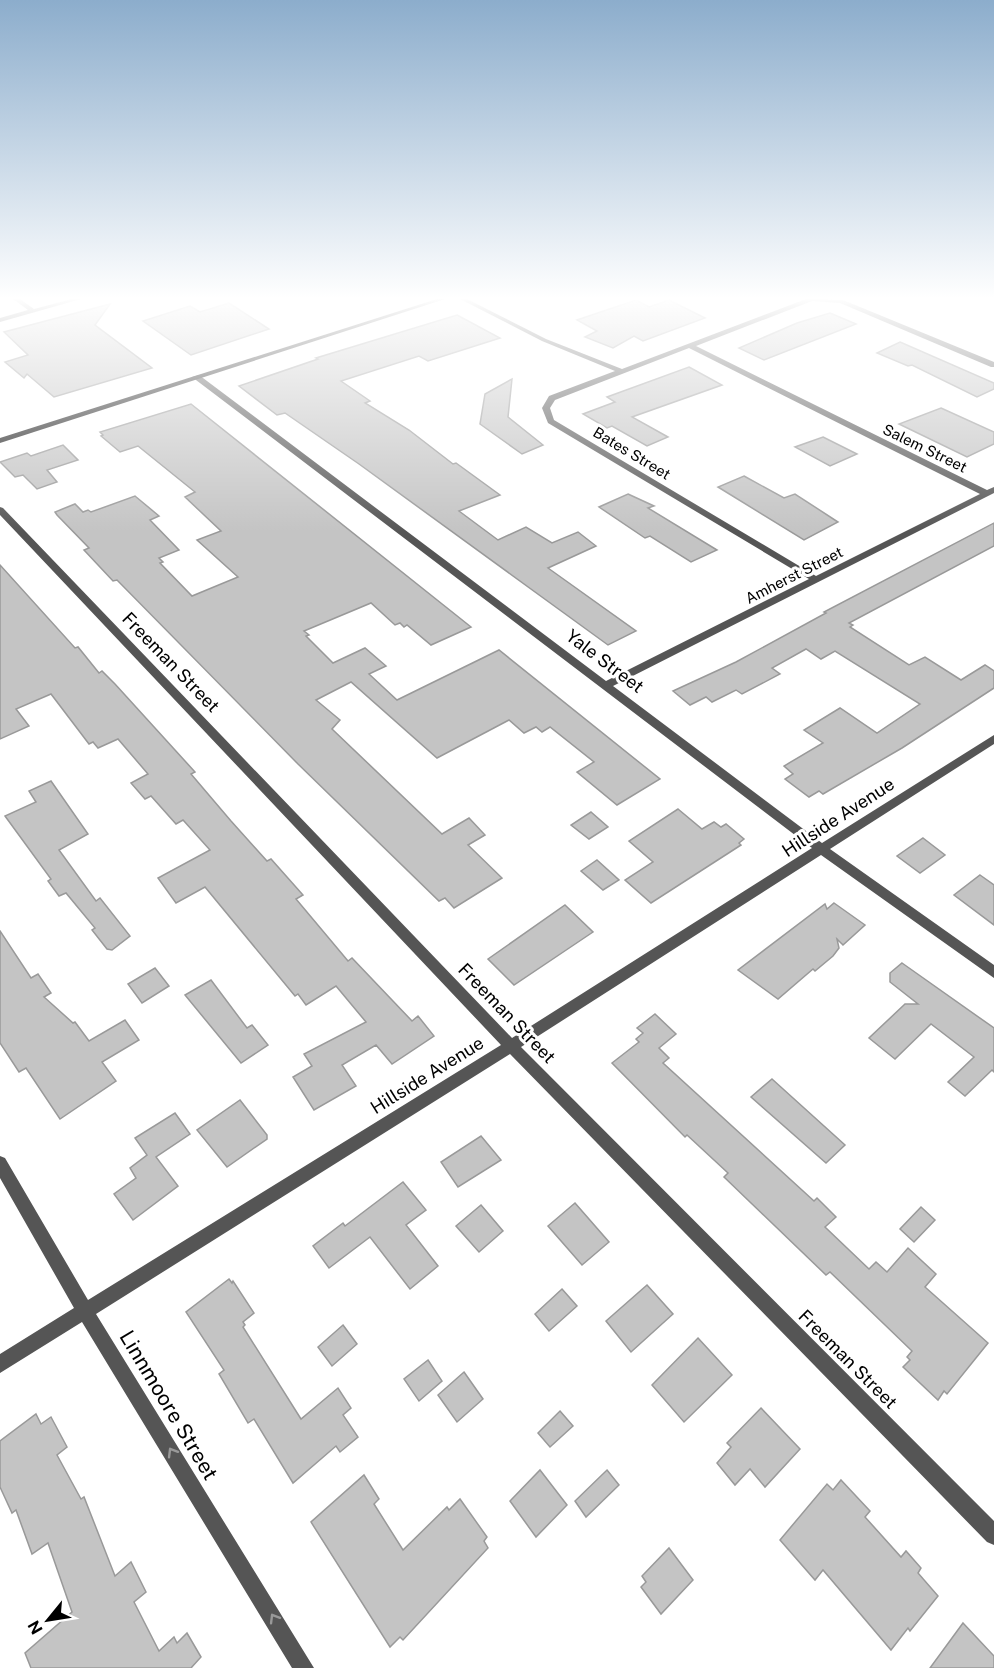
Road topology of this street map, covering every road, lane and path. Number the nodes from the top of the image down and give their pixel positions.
1 (196, 377) joint
2 (606, 377) edge
3 (754, 377) edge
4 (0, 441) edge
5 (991, 492) edge
6 (0, 510) edge
7 (817, 580) junction
8 (608, 685) junction
9 (994, 740) edge
10 (822, 850) junction
11 (994, 972) edge
12 (511, 1046) junction
13 (0, 1163) edge
14 (86, 1311) junction
15 (0, 1364) edge
16 (994, 1535) edge
17 (304, 1668) edge

1 - 4 main road
1 - 8 street, Yale Street
2 - 7 street, Bates Street
3 - 5 street, Salem Street
5 - 7 street, Amherst Street
6 - 12 street, Freeman Street
7 - 8 street, Amherst Street
8 - 10 street, Yale Street
9 - 10 street, Hillside Avenue
10 - 11 street, Yale Street
10 - 12 street, Hillside Avenue
12 - 14 street, Hillside Avenue
12 - 16 street, Freeman Street
13 - 14 street, Linnmoore Street
14 - 15 street, Hillside Avenue
17 -> 14 street, Linnmoore Street

